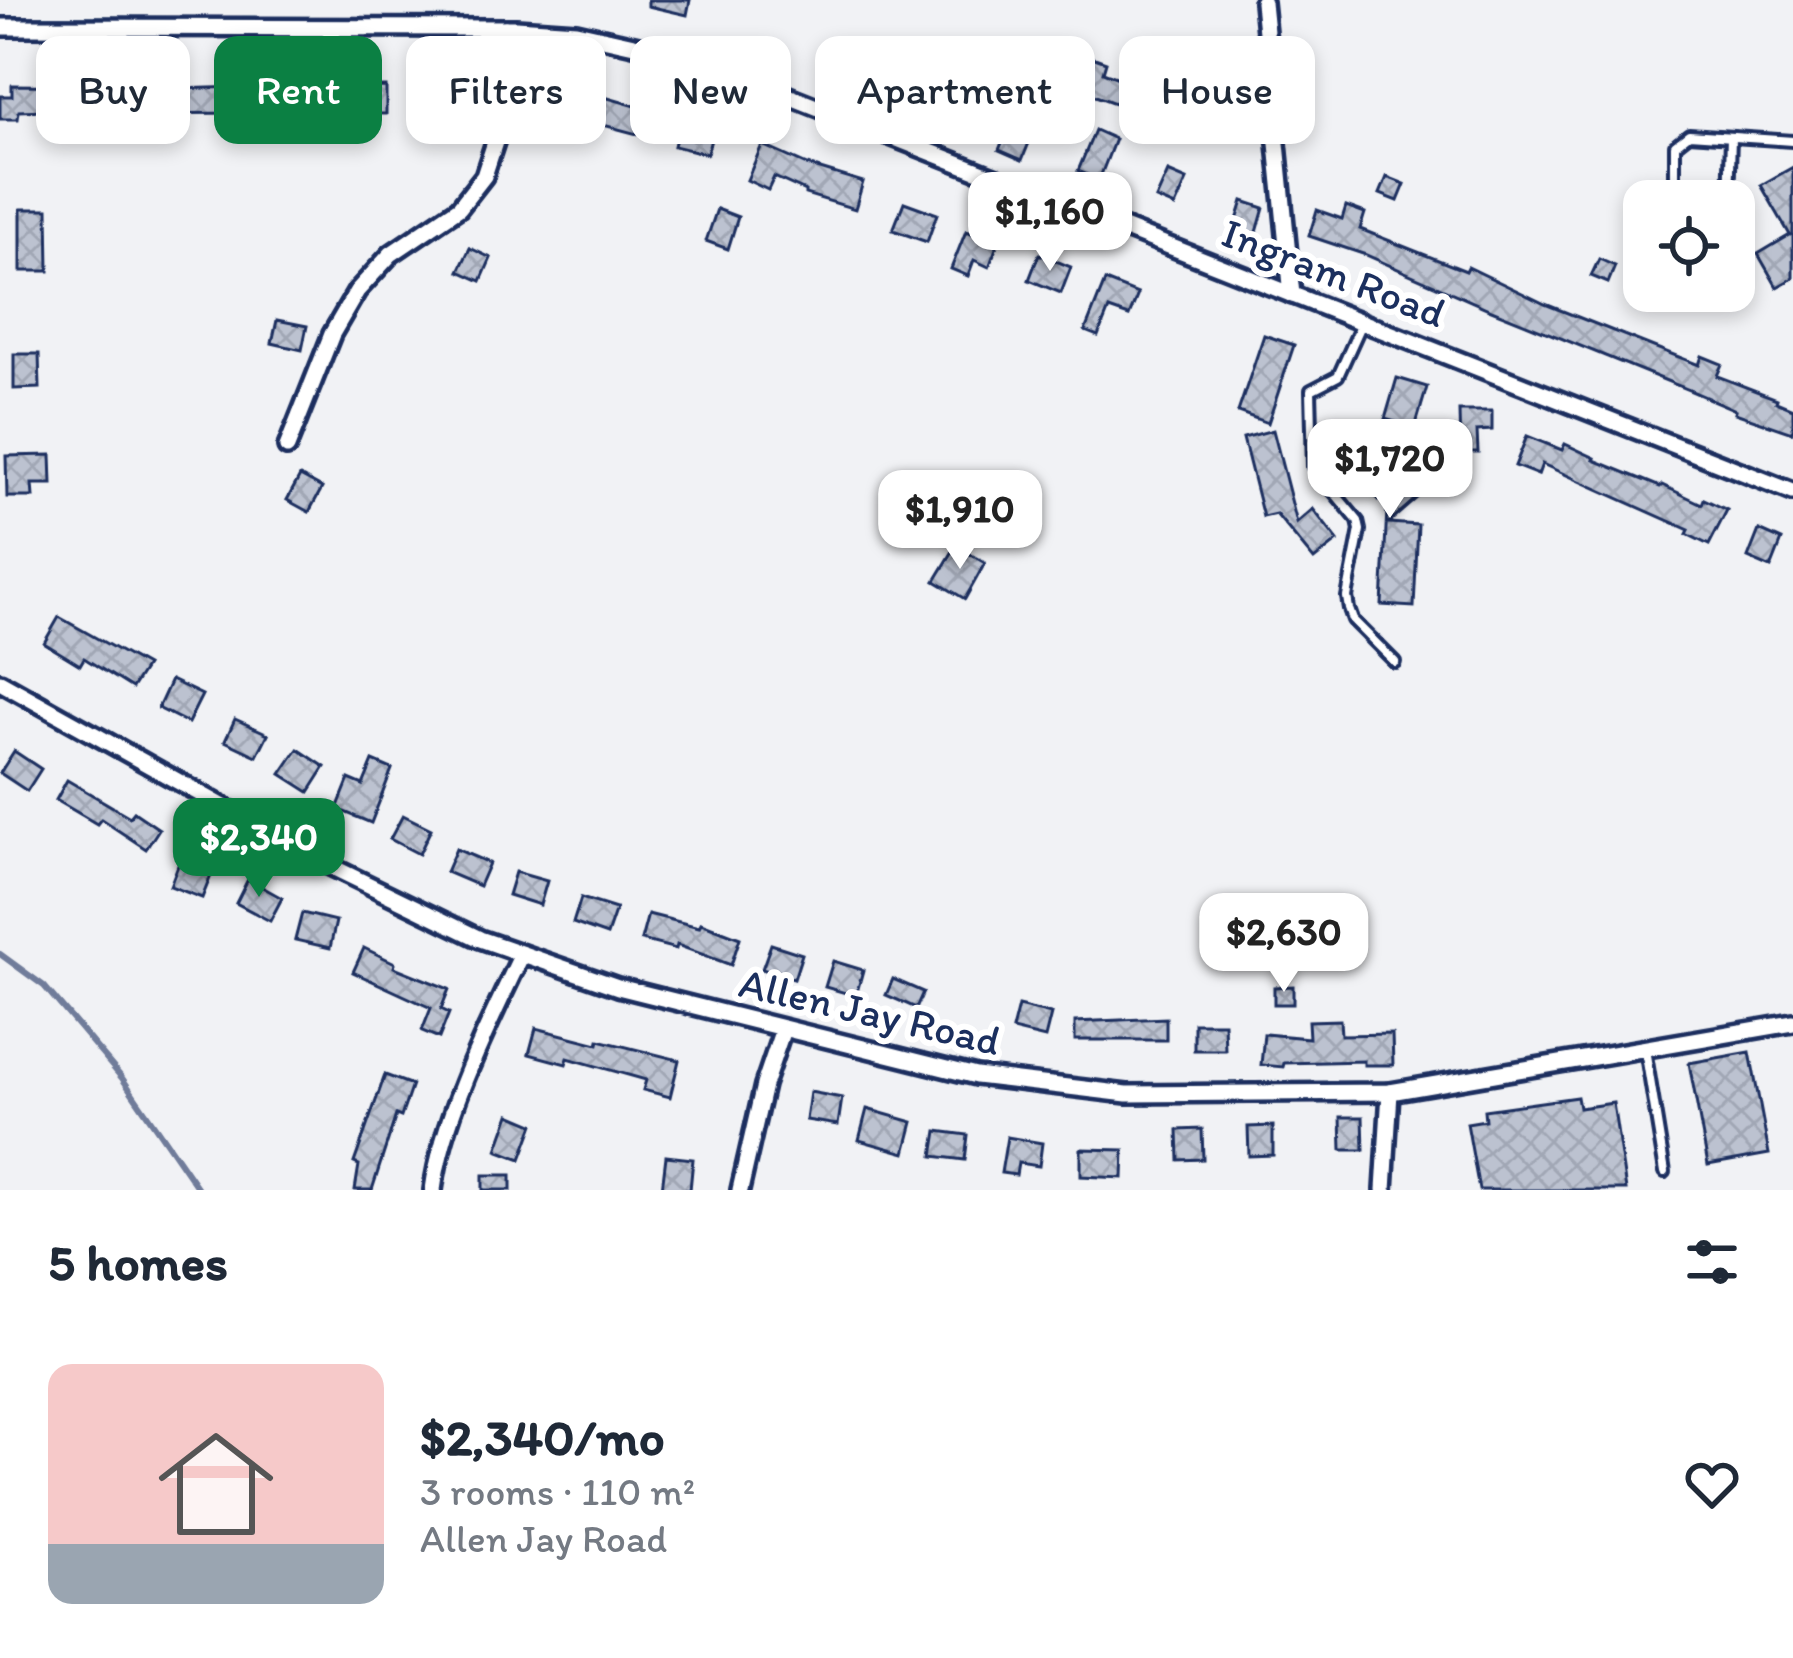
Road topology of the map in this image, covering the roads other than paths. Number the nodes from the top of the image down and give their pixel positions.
1 (1263, 2) edge
2 (0, 27) edge
3 (506, 28) junction
4 (1731, 137) junction
5 (1793, 141) edge
6 (1675, 180) edge
7 (1730, 180) edge
8 (1292, 295) junction
9 (1362, 322) junction
10 (287, 447) dead end
11 (1793, 492) edge
12 (1395, 662) dead end
13 (0, 682) edge
14 (522, 954) junction
15 (1792, 1028) edge
16 (783, 1029) junction
17 (1645, 1049) junction
18 (1390, 1092) junction
19 (1665, 1172) dead end
20 (434, 1190) edge
21 (740, 1190) edge
22 (1384, 1190) edge

1 - 8 street
2 - 3 street, Ingram Road
3 - 8 street, Ingram Road
3 - 10 street
4 - 5 lane
4 - 6 lane
4 - 7 lane
8 - 9 street, Ingram Road
9 - 11 street, Ingram Road
9 - 12 lane
13 - 14 street, Allen Jay Road
14 - 16 street, Allen Jay Road
14 - 20 street
15 - 17 street, Allen Jay Road
16 - 18 street, Allen Jay Road
16 - 21 street
17 - 18 street, Allen Jay Road
17 - 19 lane
18 - 22 street

